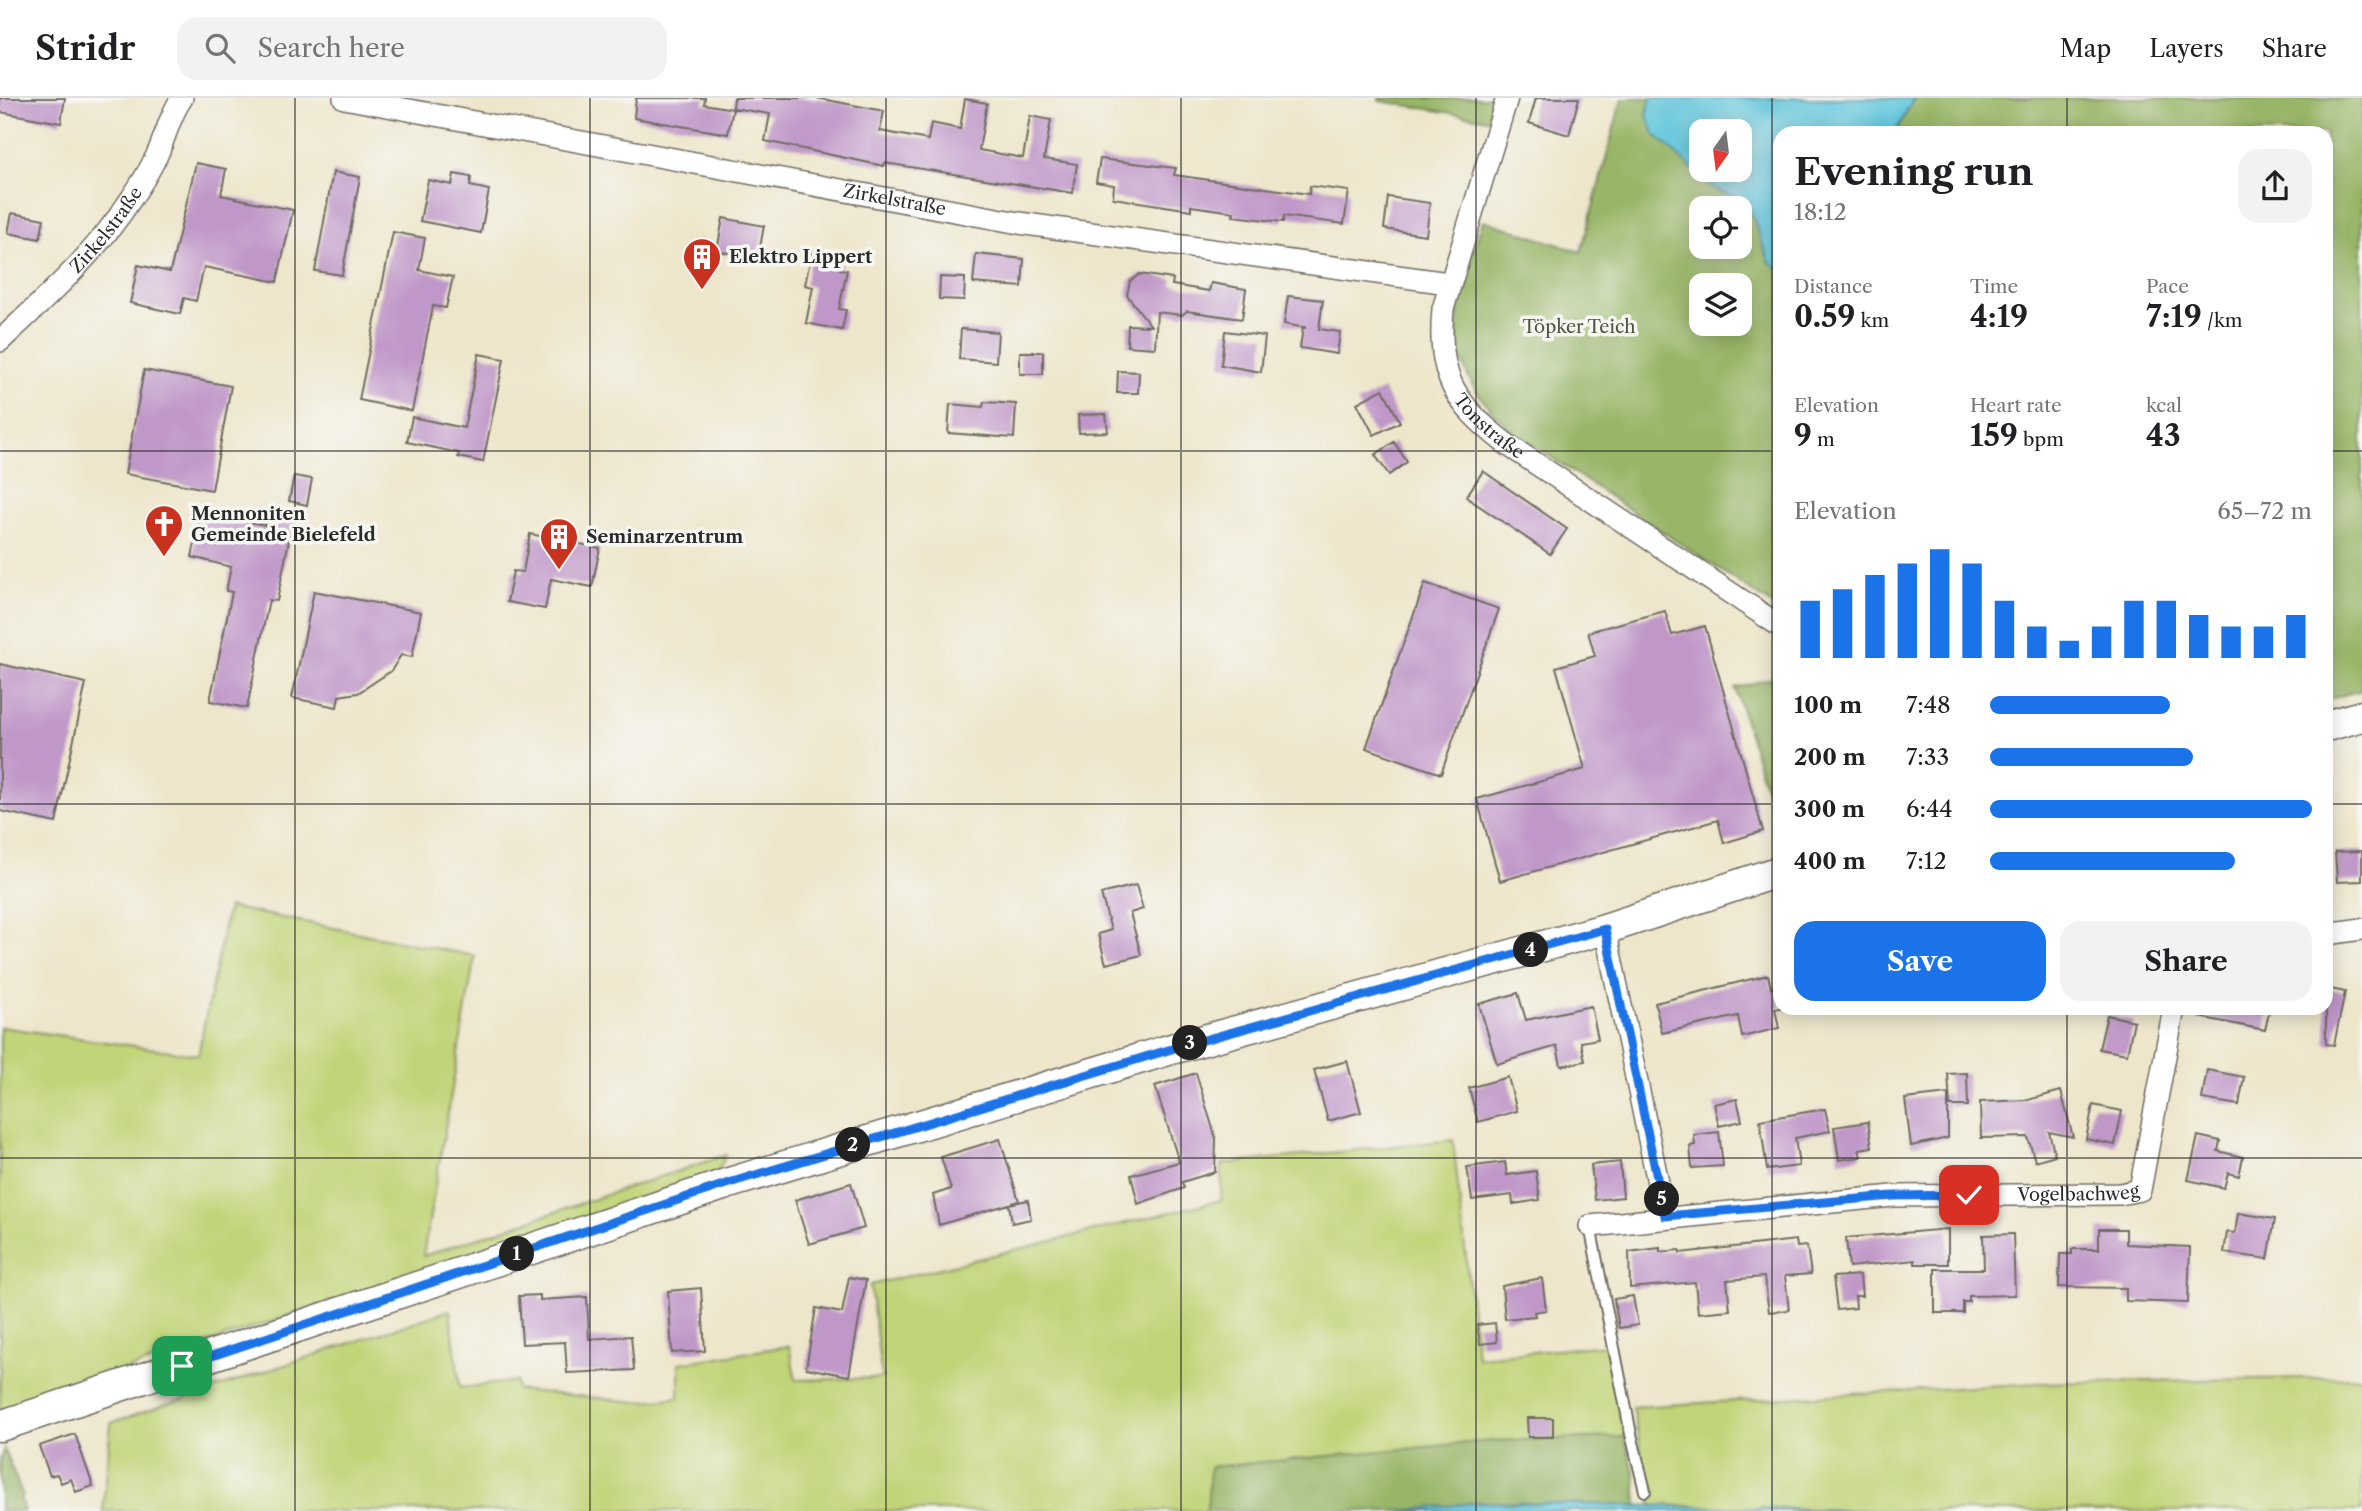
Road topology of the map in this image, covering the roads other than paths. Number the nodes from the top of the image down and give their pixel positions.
1 (182, 98) edge
2 (344, 98) edge
3 (1507, 98) edge
4 (1448, 283) junction
5 (0, 341) edge
6 (1773, 621) edge
7 (2362, 716) edge
8 (2333, 724) edge
9 (1773, 873) edge
10 (1605, 929) junction
11 (2362, 929) edge
12 (2333, 933) edge
13 (2173, 1015) edge
14 (1665, 1216) junction
15 (1590, 1226) joint
16 (0, 1426) edge
17 (1645, 1491) dead end

1 - 5 street, Zirkelstraße
2 - 4 street, Zirkelstraße
3 - 4 street, Tonstraße
4 - 6 street, Tonstraße
7 - 8 main road
9 - 10 main road
10 - 14 street
10 - 16 main road
11 - 12 street
13 - 14 street, Vogelbachweg
14 - 15 street, Vogelbachweg
15 - 17 lane

